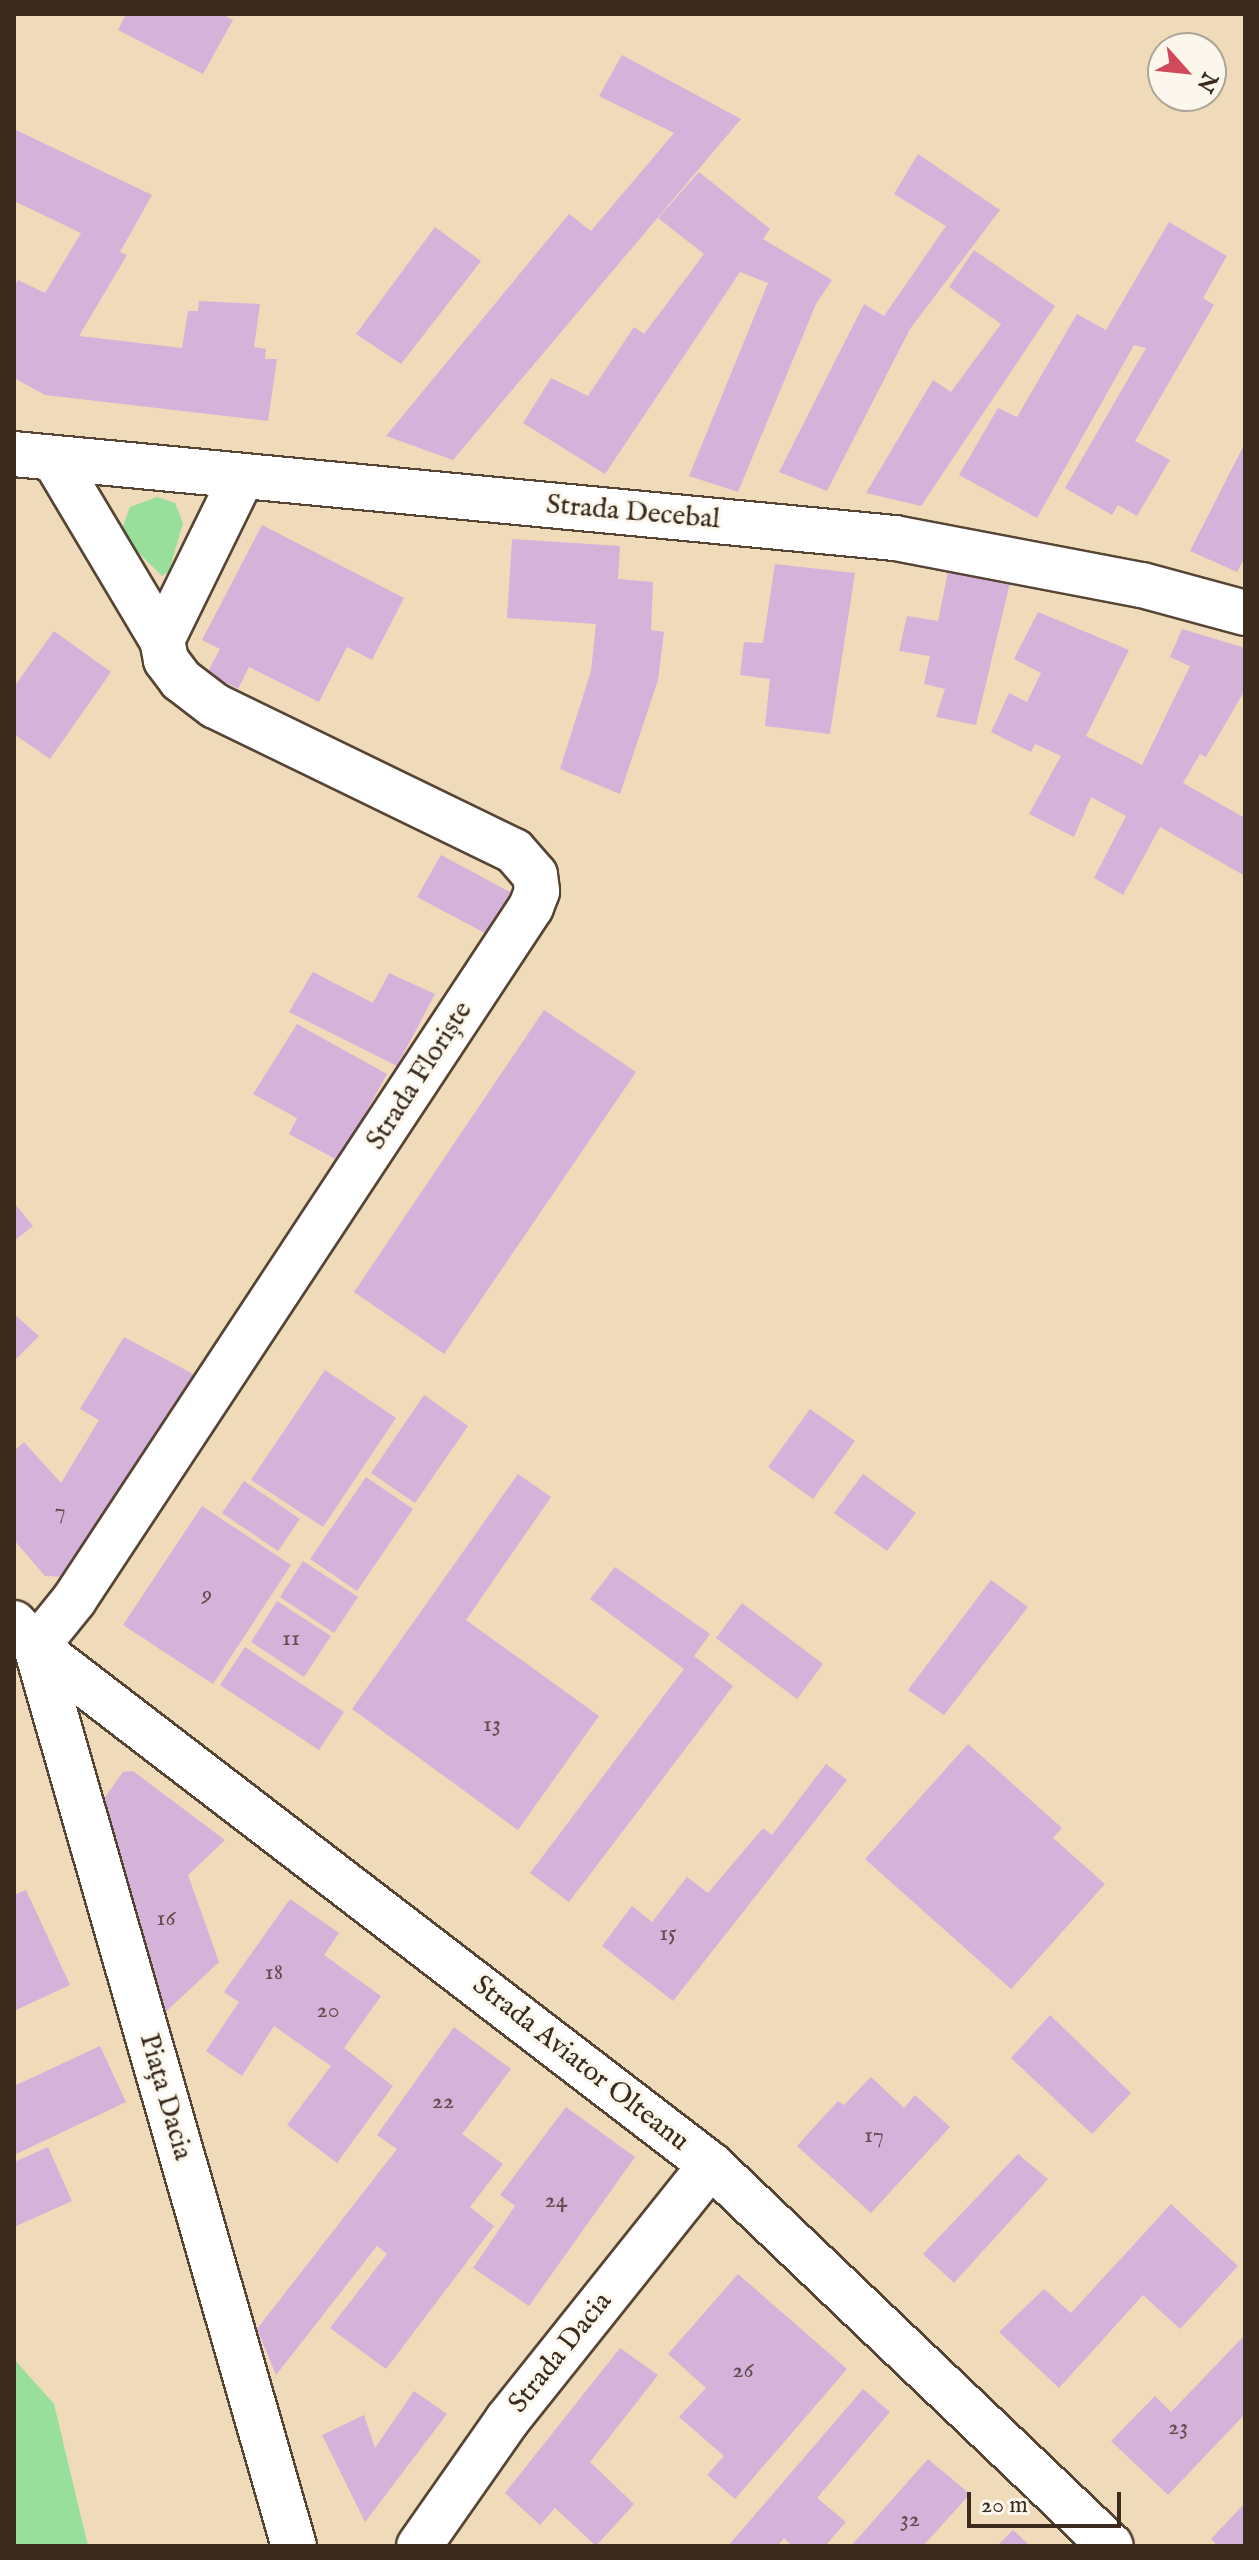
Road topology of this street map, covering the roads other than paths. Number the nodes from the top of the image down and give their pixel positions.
1 (34, 456) edge
2 (242, 477) junction
3 (1245, 613) edge
4 (162, 640) junction
5 (25, 1635) edge
6 (711, 2165) junction
7 (294, 2546) edge
8 (419, 2546) edge
9 (1111, 2546) edge

1 - 2 street, Strada Decebal
1 - 4 street, Strada Floriște
2 - 3 street, Strada Decebal
2 - 4 street
4 - 5 street, Strada Floriște
5 - 6 street, Strada Aviator Olteanu
5 - 7 street, Piața Dacia
6 - 8 street, Strada Dacia
6 - 9 street, Strada Aviator Olteanu

